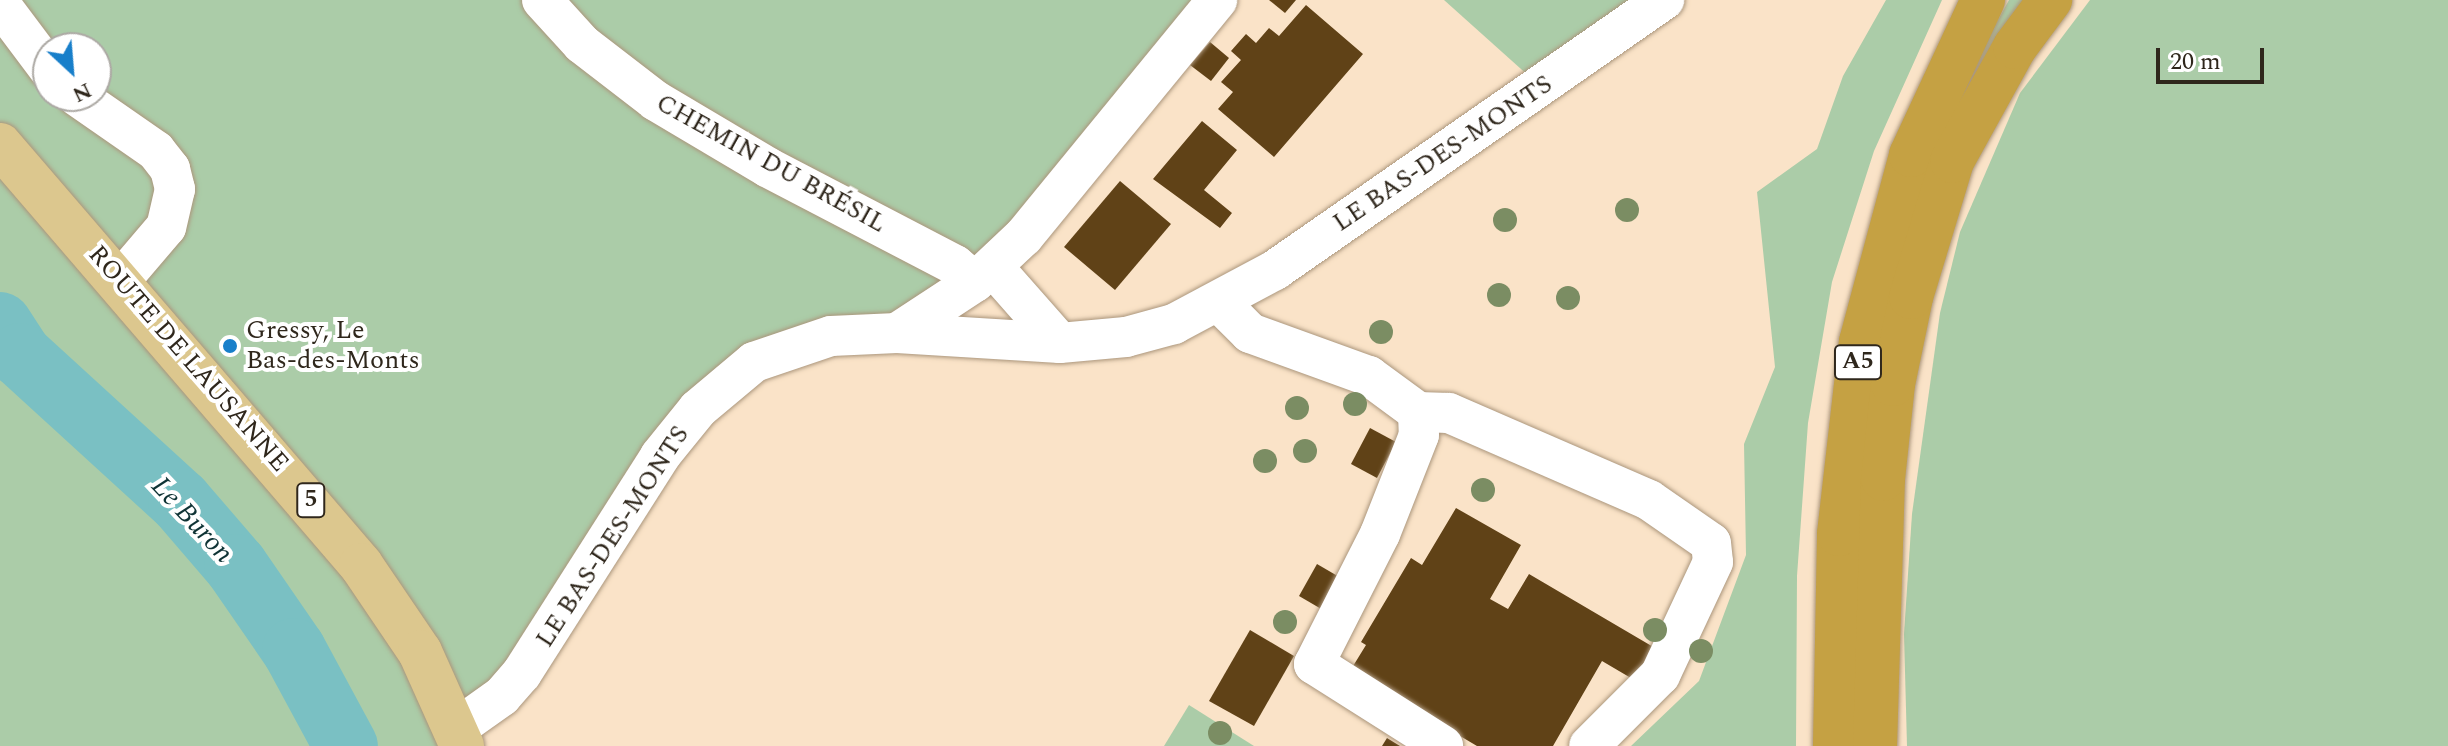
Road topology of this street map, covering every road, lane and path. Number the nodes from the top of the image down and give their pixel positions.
1 (542, 0) edge
2 (1217, 0) edge
3 (1664, 0) edge
4 (1983, 0) edge
5 (2050, 0) edge
6 (0, 4) edge
7 (32, 47) edge
8 (100, 112) edge
9 (0, 145) edge
10 (984, 275) junction
11 (120, 281) junction
12 (1220, 303) junction
13 (897, 333) junction
14 (1060, 343) junction
15 (1418, 412) junction
16 (459, 737) edge
17 (1443, 746) edge
18 (1589, 746) edge
19 (1835, 746) edge
20 (1875, 746) edge

1 - 10 street, CHEMIN DU BRÉSIL
2 - 10 street
3 - 12 street, LE BAS-DES-MONTS
4 - 19 highway, A5
5 - 20 highway
6 - 7 street
8 - 11 street
9 - 11 main road, ROUTE DE LAUSANNE / 5
10 - 13 street
10 - 14 street
11 - 16 main road, ROUTE DE LAUSANNE / 5
12 - 14 street, LE BAS-DES-MONTS
12 - 15 street
13 - 14 street, LE BAS-DES-MONTS
13 - 16 street, LE BAS-DES-MONTS
15 - 17 street
15 - 18 street

